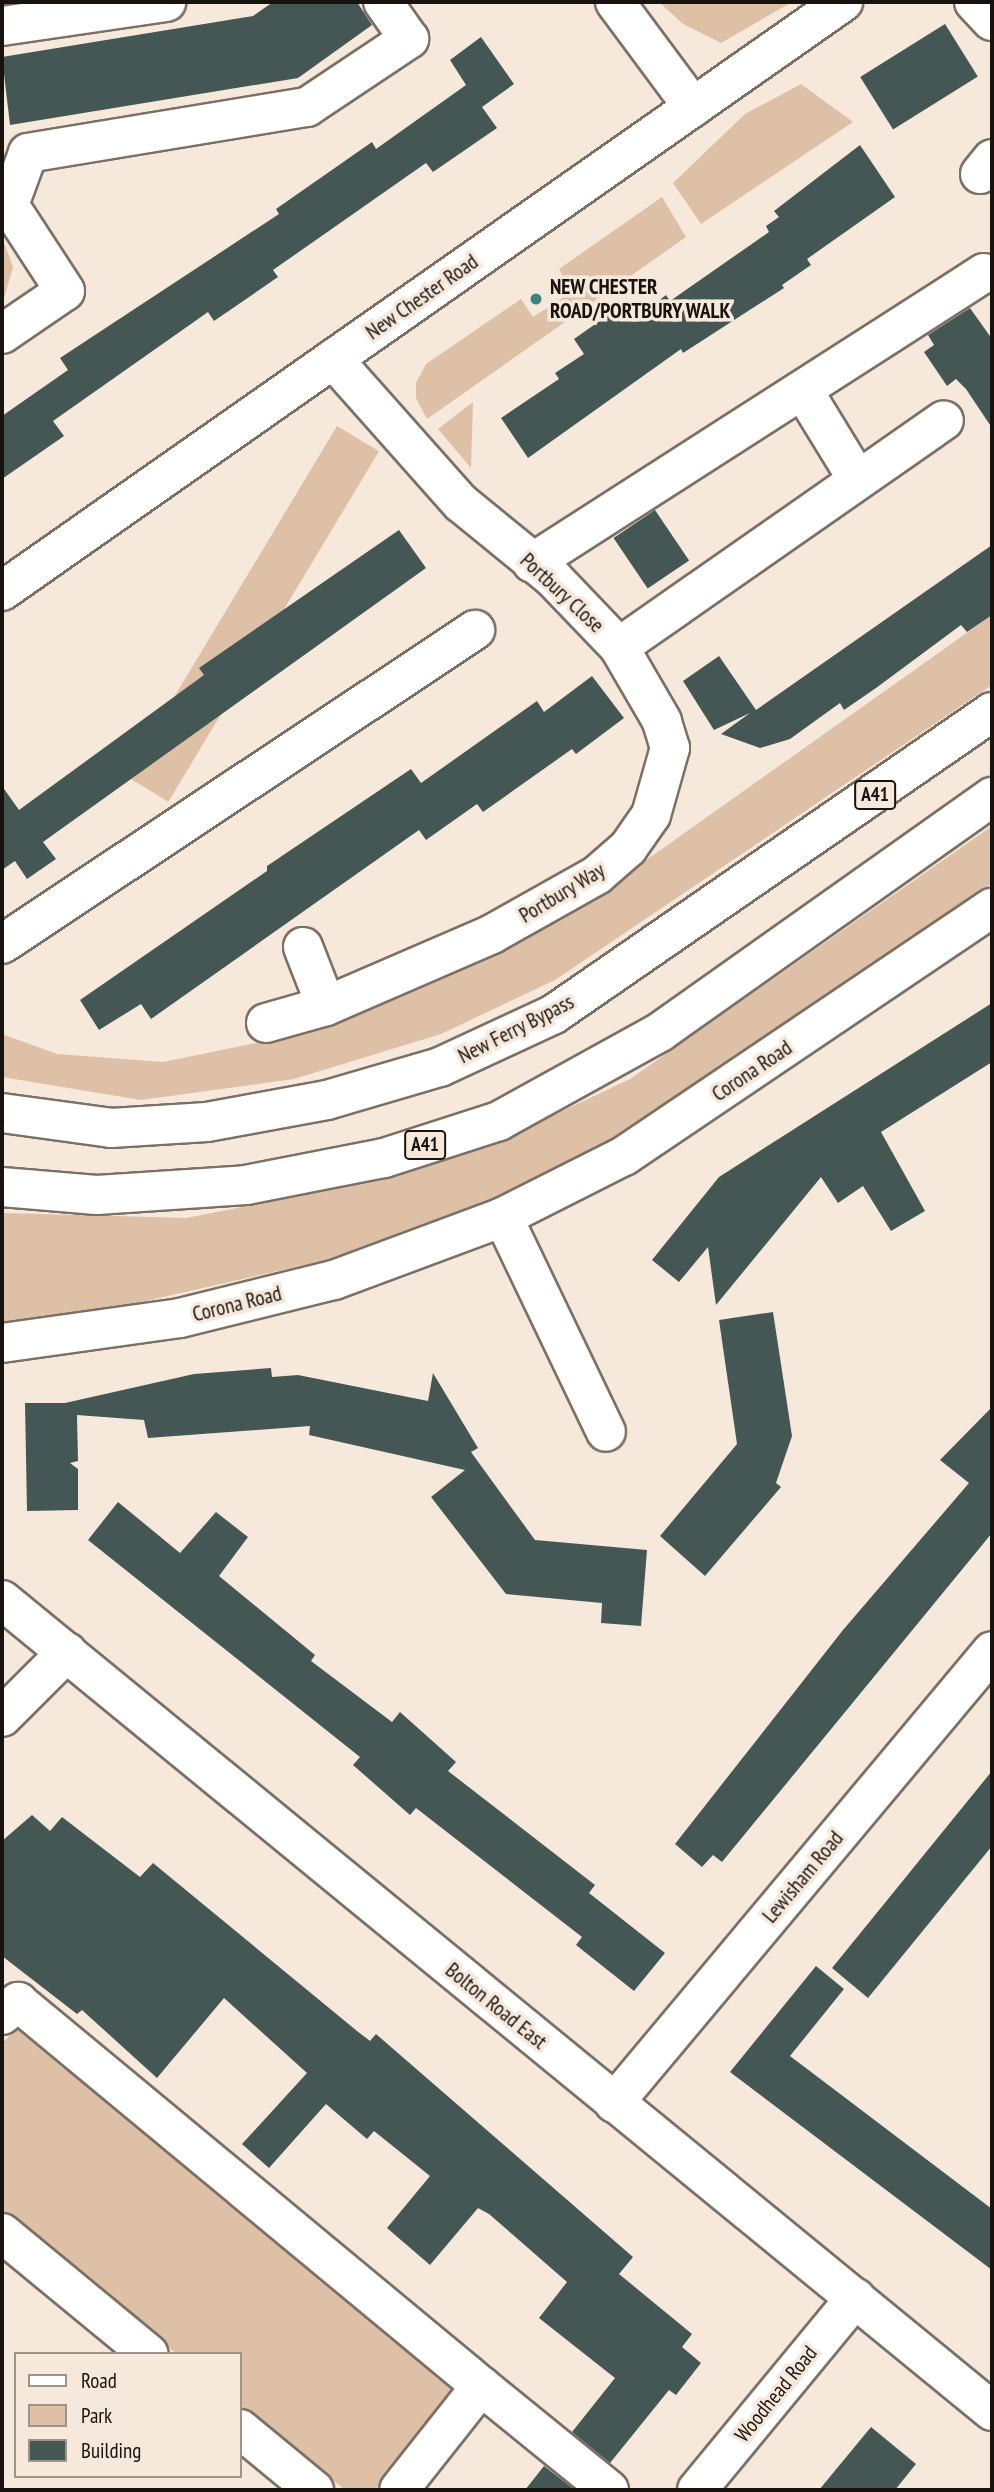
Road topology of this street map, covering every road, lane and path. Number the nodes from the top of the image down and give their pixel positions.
1 (166, 2) edge
2 (383, 2) edge
3 (615, 2) edge
4 (843, 2) edge
5 (974, 2) edge
6 (992, 21) edge
7 (2, 26) edge
8 (693, 107) junction
9 (5, 200) edge
10 (984, 273) dead end
11 (2, 334) edge
12 (333, 359) junction
13 (804, 392) junction
14 (944, 420) dead end
15 (858, 480) junction
16 (532, 563) junction
17 (2, 591) edge
18 (475, 631) dead end
19 (619, 647) junction
20 (992, 712) edge
21 (992, 797) edge
22 (992, 908) edge
23 (2, 944) edge
24 (303, 947) dead end
25 (326, 1006) junction
26 (266, 1023) dead end
27 (2, 1113) edge
28 (2, 1187) edge
29 (503, 1217) junction
30 (2, 1343) edge
31 (606, 1432) dead end
32 (2, 1600) edge
33 (992, 1651) edge
34 (67, 1652) junction
35 (2, 1717) edge
36 (2, 2015) edge
37 (614, 2103) junction
38 (2, 2233) edge
39 (855, 2298) junction
40 (147, 2352) edge
41 (481, 2386) junction
42 (992, 2411) edge
43 (242, 2431) edge
44 (314, 2490) edge
45 (399, 2490) edge
46 (609, 2490) edge
47 (697, 2490) edge

1 - 7 main road
2 - 9 main road
3 - 8 main road
4 - 8 main road, New Chester Road
5 - 6 main road
8 - 12 main road, New Chester Road
9 - 11 main road
10 - 13 main road
12 - 16 main road, Portbury Close
12 - 17 main road, New Chester Road
13 - 15 main road
13 - 16 main road
14 - 15 main road, Portbury Close
15 - 19 main road, Portbury Close
16 - 19 main road, Portbury Close
18 - 23 main road
19 - 25 main road, Portbury Way
20 - 27 main road, New Ferry Bypass / A41
21 - 28 main road, A41
22 - 29 main road, Corona Road
24 - 25 main road
25 - 26 main road, Portbury Way
29 - 30 main road, Corona Road
29 - 31 main road
32 - 34 main road, Bolton Road East
33 - 37 main road, Lewisham Road
34 - 35 main road
34 - 37 main road, Bolton Road East
36 - 41 main road
37 - 39 main road, Bolton Road East
38 - 40 main road
39 - 42 main road, Bolton Road East
39 - 47 main road, Woodhead Road
41 - 45 main road
41 - 46 main road
43 - 44 main road

